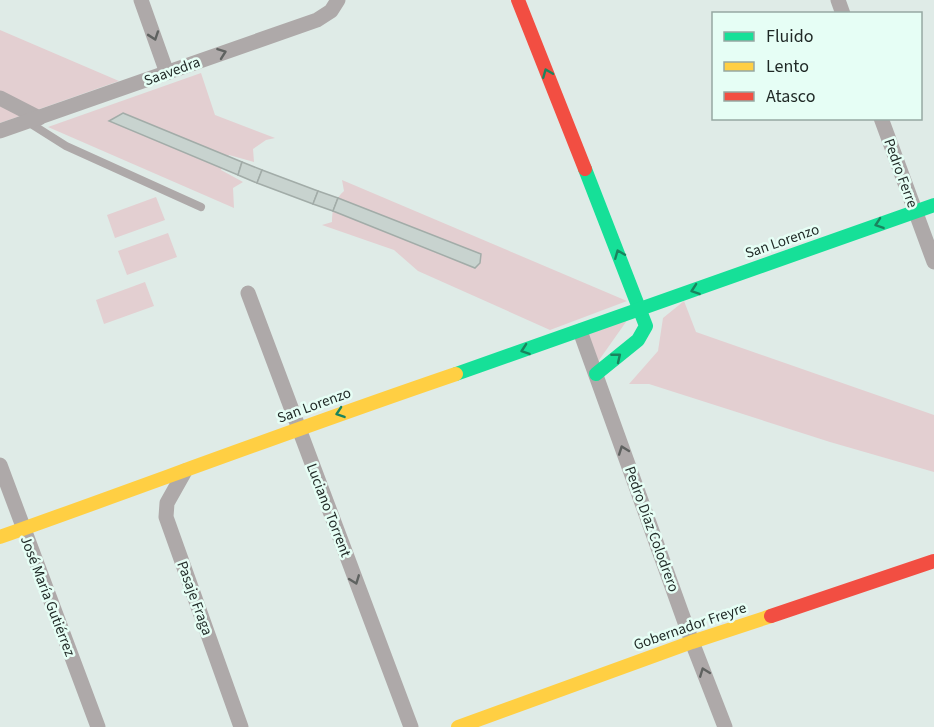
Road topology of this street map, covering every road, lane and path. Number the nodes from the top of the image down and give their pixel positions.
1 (141, 0) edge
2 (338, 0) edge
3 (518, 0) edge
4 (167, 73) junction
5 (0, 98) edge
6 (33, 120) junction
7 (882, 120) edge
8 (0, 131) edge
9 (934, 205) edge
10 (201, 207) dead end
11 (915, 212) junction
12 (934, 262) edge
13 (248, 293) dead end
14 (641, 309) junction
15 (580, 331) junction
16 (596, 374) junction
17 (297, 428) junction
18 (0, 465) edge
19 (185, 471) junction
20 (23, 530) junction
21 (0, 537) edge
22 (934, 561) edge
23 (692, 642) junction
24 (98, 727) edge
25 (241, 727) edge
26 (411, 727) edge
27 (458, 727) edge
28 (725, 727) edge

1 -> 4 street
4 -> 2 street, Saavedra
14 -> 3 street
4 - 6 street, Saavedra
5 - 6 street
6 - 8 street, Saavedra
6 - 10 lane
7 - 11 street, Pedro Ferre
9 - 11 street, San Lorenzo
11 - 12 street, Pedro Ferre
11 -> 14 street, San Lorenzo
13 - 17 street, Luciano Torrent
14 - 15 street, San Lorenzo
16 -> 14 street
15 - 16 street, Pedro Díaz Colodrero
15 -> 17 street, San Lorenzo
23 -> 16 street, Pedro Díaz Colodrero
17 - 19 street, San Lorenzo
17 -> 26 street, Luciano Torrent
18 - 20 street, José María Gutiérrez
19 - 20 street, San Lorenzo
19 - 25 street, Pasaje Fraga
20 - 21 street, San Lorenzo
20 - 24 street, José María Gutiérrez
22 - 23 street, Gobernador Freyre
23 - 27 street, Gobernador Freyre
28 -> 23 street, Pedro Díaz Colodrero

